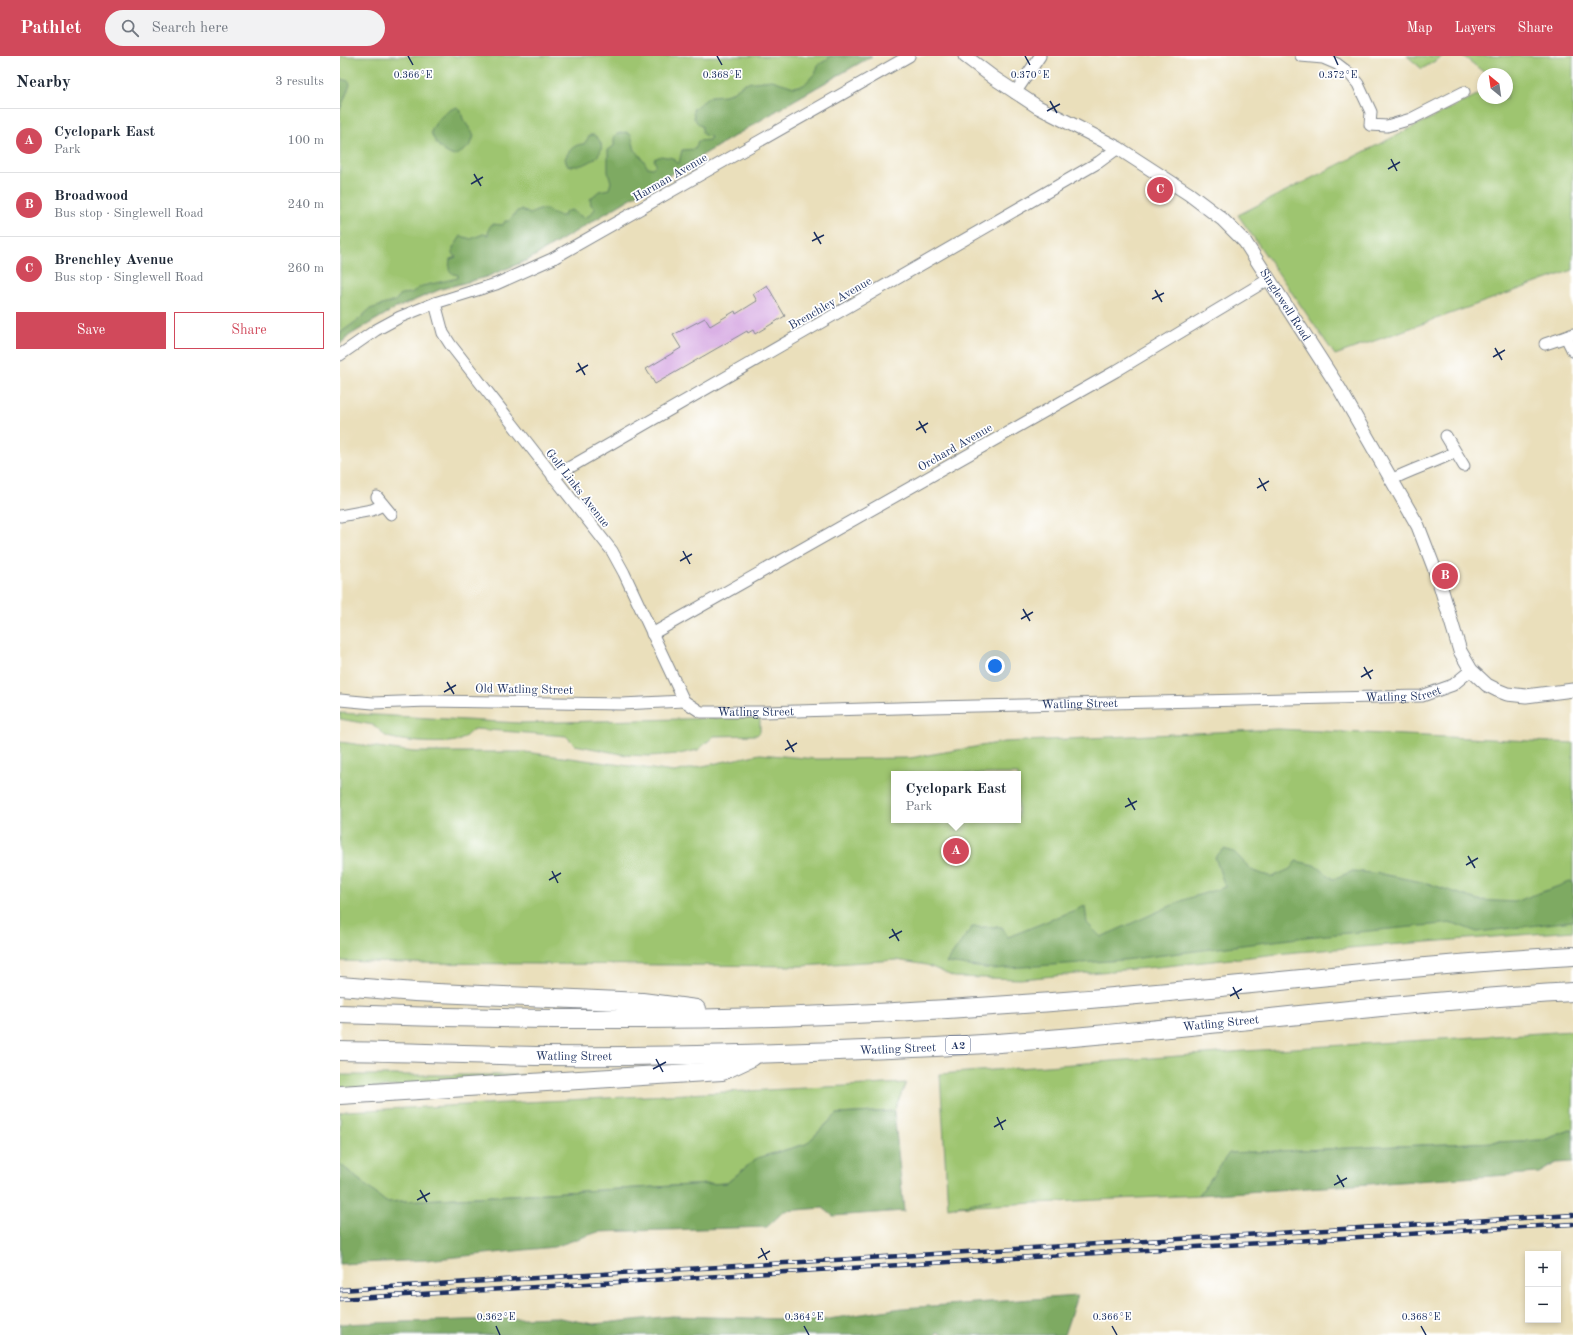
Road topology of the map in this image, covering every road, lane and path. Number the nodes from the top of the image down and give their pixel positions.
1 (909, 56) edge
2 (965, 56) edge
3 (1040, 56) edge
4 (1301, 56) edge
5 (1015, 92) junction
6 (1464, 92) dead end
7 (1118, 148) junction
8 (1269, 279) junction
9 (435, 303) junction
10 (1570, 335) edge
11 (1545, 344) dead end
12 (1573, 351) edge
13 (340, 355) edge
14 (1446, 436) dead end
15 (1456, 452) junction
16 (1464, 466) dead end
17 (553, 477) junction
18 (1391, 480) junction
19 (391, 514) dead end
20 (340, 516) edge
21 (652, 634) junction
22 (1471, 670) junction
23 (1573, 690) edge
24 (340, 700) edge
25 (684, 701) junction
26 (1573, 956) edge
27 (340, 986) edge
28 (1573, 992) edge
29 (340, 1014) edge
30 (762, 1017) junction
31 (340, 1051) edge
32 (756, 1054) junction
33 (340, 1095) edge

1 - 9 street, Harman Avenue
2 - 5 street, Singlewell Road
3 - 5 street
4 - 6 street
5 - 7 street, Singlewell Road
7 - 8 street, Singlewell Road
7 - 17 street, Brenchley Avenue
8 - 18 street, Singlewell Road
8 - 21 street, Orchard Avenue
9 - 13 street, Harman Avenue
9 - 17 street, Golf Links Avenue
10 - 11 street
10 - 12 street
14 - 15 street
15 - 16 street
15 - 18 street
17 - 21 street, Golf Links Avenue
18 - 22 street, Singlewell Road
19 - 20 street
21 - 25 street, Golf Links Avenue
22 - 23 street, Singlewell Road
22 - 25 street, Watling Street
24 - 25 street, Old Watling Street
26 - 30 highway
27 - 30 highway
28 - 32 highway, Watling Street / A2
29 - 30 highway
31 - 32 highway, Watling Street / A2
32 - 33 highway

